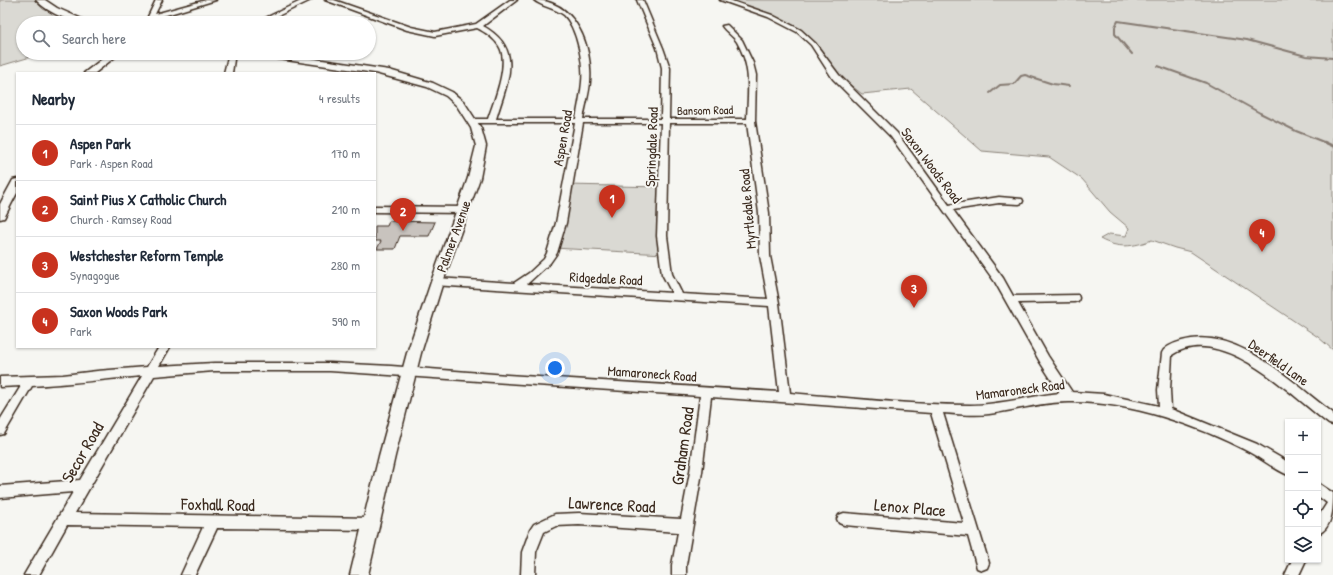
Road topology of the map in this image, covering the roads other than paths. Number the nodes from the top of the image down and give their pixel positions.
1 (40, 0) edge
2 (159, 0) edge
3 (213, 0) edge
4 (308, 0) edge
5 (328, 0) edge
6 (514, 0) edge
7 (537, 0) edge
8 (640, 0) edge
9 (723, 0) edge
10 (69, 16) edge
11 (152, 16) edge
12 (163, 16) edge
13 (273, 16) edge
14 (373, 16) edge
15 (376, 17) edge
16 (478, 26) junction
17 (725, 26) dead end
18 (103, 60) edge
19 (107, 60) edge
20 (231, 60) edge
21 (307, 60) edge
22 (91, 72) edge
23 (228, 72) edge
24 (472, 121) junction
25 (491, 121) junction
26 (578, 121) junction
27 (751, 121) junction
28 (665, 122) junction
29 (16, 184) edge
30 (1019, 201) dead end
31 (948, 208) junction
32 (376, 209) edge
33 (463, 210) junction
34 (0, 215) edge
35 (437, 282) junction
36 (516, 287) junction
37 (679, 297) junction
38 (1074, 298) dead end
39 (1010, 300) junction
40 (774, 303) junction
41 (164, 348) edge
42 (150, 371) junction
43 (409, 371) junction
44 (28, 381) junction
45 (0, 382) edge
46 (706, 392) junction
47 (785, 397) junction
48 (1069, 397) junction
49 (936, 408) junction
50 (1165, 412) junction
51 (1333, 420) edge
52 (0, 430) edge
53 (1285, 467) edge
54 (82, 486) junction
55 (1321, 491) edge
56 (0, 492) edge
57 (1333, 500) edge
58 (1333, 505) edge
59 (64, 519) junction
60 (844, 519) dead end
61 (212, 523) junction
62 (372, 524) junction
63 (686, 526) junction
64 (1319, 527) edge
65 (973, 530) junction
66 (982, 563) dead end
67 (1298, 563) edge
68 (30, 575) edge
69 (188, 575) edge
70 (359, 575) edge
71 (528, 575) edge
72 (679, 575) edge
73 (1292, 575) edge

1 - 10 main road
2 - 11 street
3 - 12 street
4 - 13 street
5 - 14 street
6 - 16 street
7 - 26 street, Aspen Road
8 - 28 street, Springdale Road
9 - 31 street, Saxon Woods Road
15 - 16 street
16 - 25 street
17 - 27 street, Myrtledale Road
18 - 22 main road
19 - 22 main road
20 - 23 street
21 - 24 main road, Palmer Avenue
24 - 25 street, Bansom Road
24 - 33 main road, Palmer Avenue
25 - 26 street, Bansom Road
26 - 28 street, Bansom Road
26 - 36 street, Aspen Road
27 - 28 street, Bansom Road
27 - 40 street, Myrtledale Road
28 - 37 street, Springdale Road
29 - 34 main road
30 - 31 street
31 - 39 street, Saxon Woods Road
32 - 33 street
33 - 35 main road, Palmer Avenue
35 - 36 street, Ridgedale Road
35 - 43 main road, Palmer Avenue
36 - 37 street, Ridgedale Road
37 - 40 street, Ridgedale Road
38 - 39 street
39 - 48 street, Saxon Woods Road
40 - 47 street, Myrtledale Road
41 - 42 street, Secor Road
42 - 43 street, Mamaroneck Road
42 - 44 street, Mamaroneck Road
42 - 54 street, Secor Road
43 - 46 street, Mamaroneck Road
43 - 62 main road, Palmer Avenue
44 - 45 street, Mamaroneck Road
44 - 52 street
46 - 47 street, Mamaroneck Road
46 - 63 street, Graham Road
47 - 49 street, Mamaroneck Road
48 - 49 street, Mamaroneck Road
48 - 50 street, Mamaroneck Road
49 - 65 street, Lenox Place
50 - 51 street, Deerfield Lane
50 - 53 street, Mamaroneck Road
54 - 56 street
54 - 59 street, Secor Road
55 - 57 street
58 - 64 street
59 - 61 street, Foxhall Road
59 - 68 street, Secor Road
60 - 65 street, Lenox Place
61 - 62 street, Foxhall Road
61 - 69 street
62 - 70 main road, Palmer Avenue
63 - 71 street, Lawrence Road
63 - 72 street, Graham Road
65 - 66 street, Lenox Place
67 - 73 street

